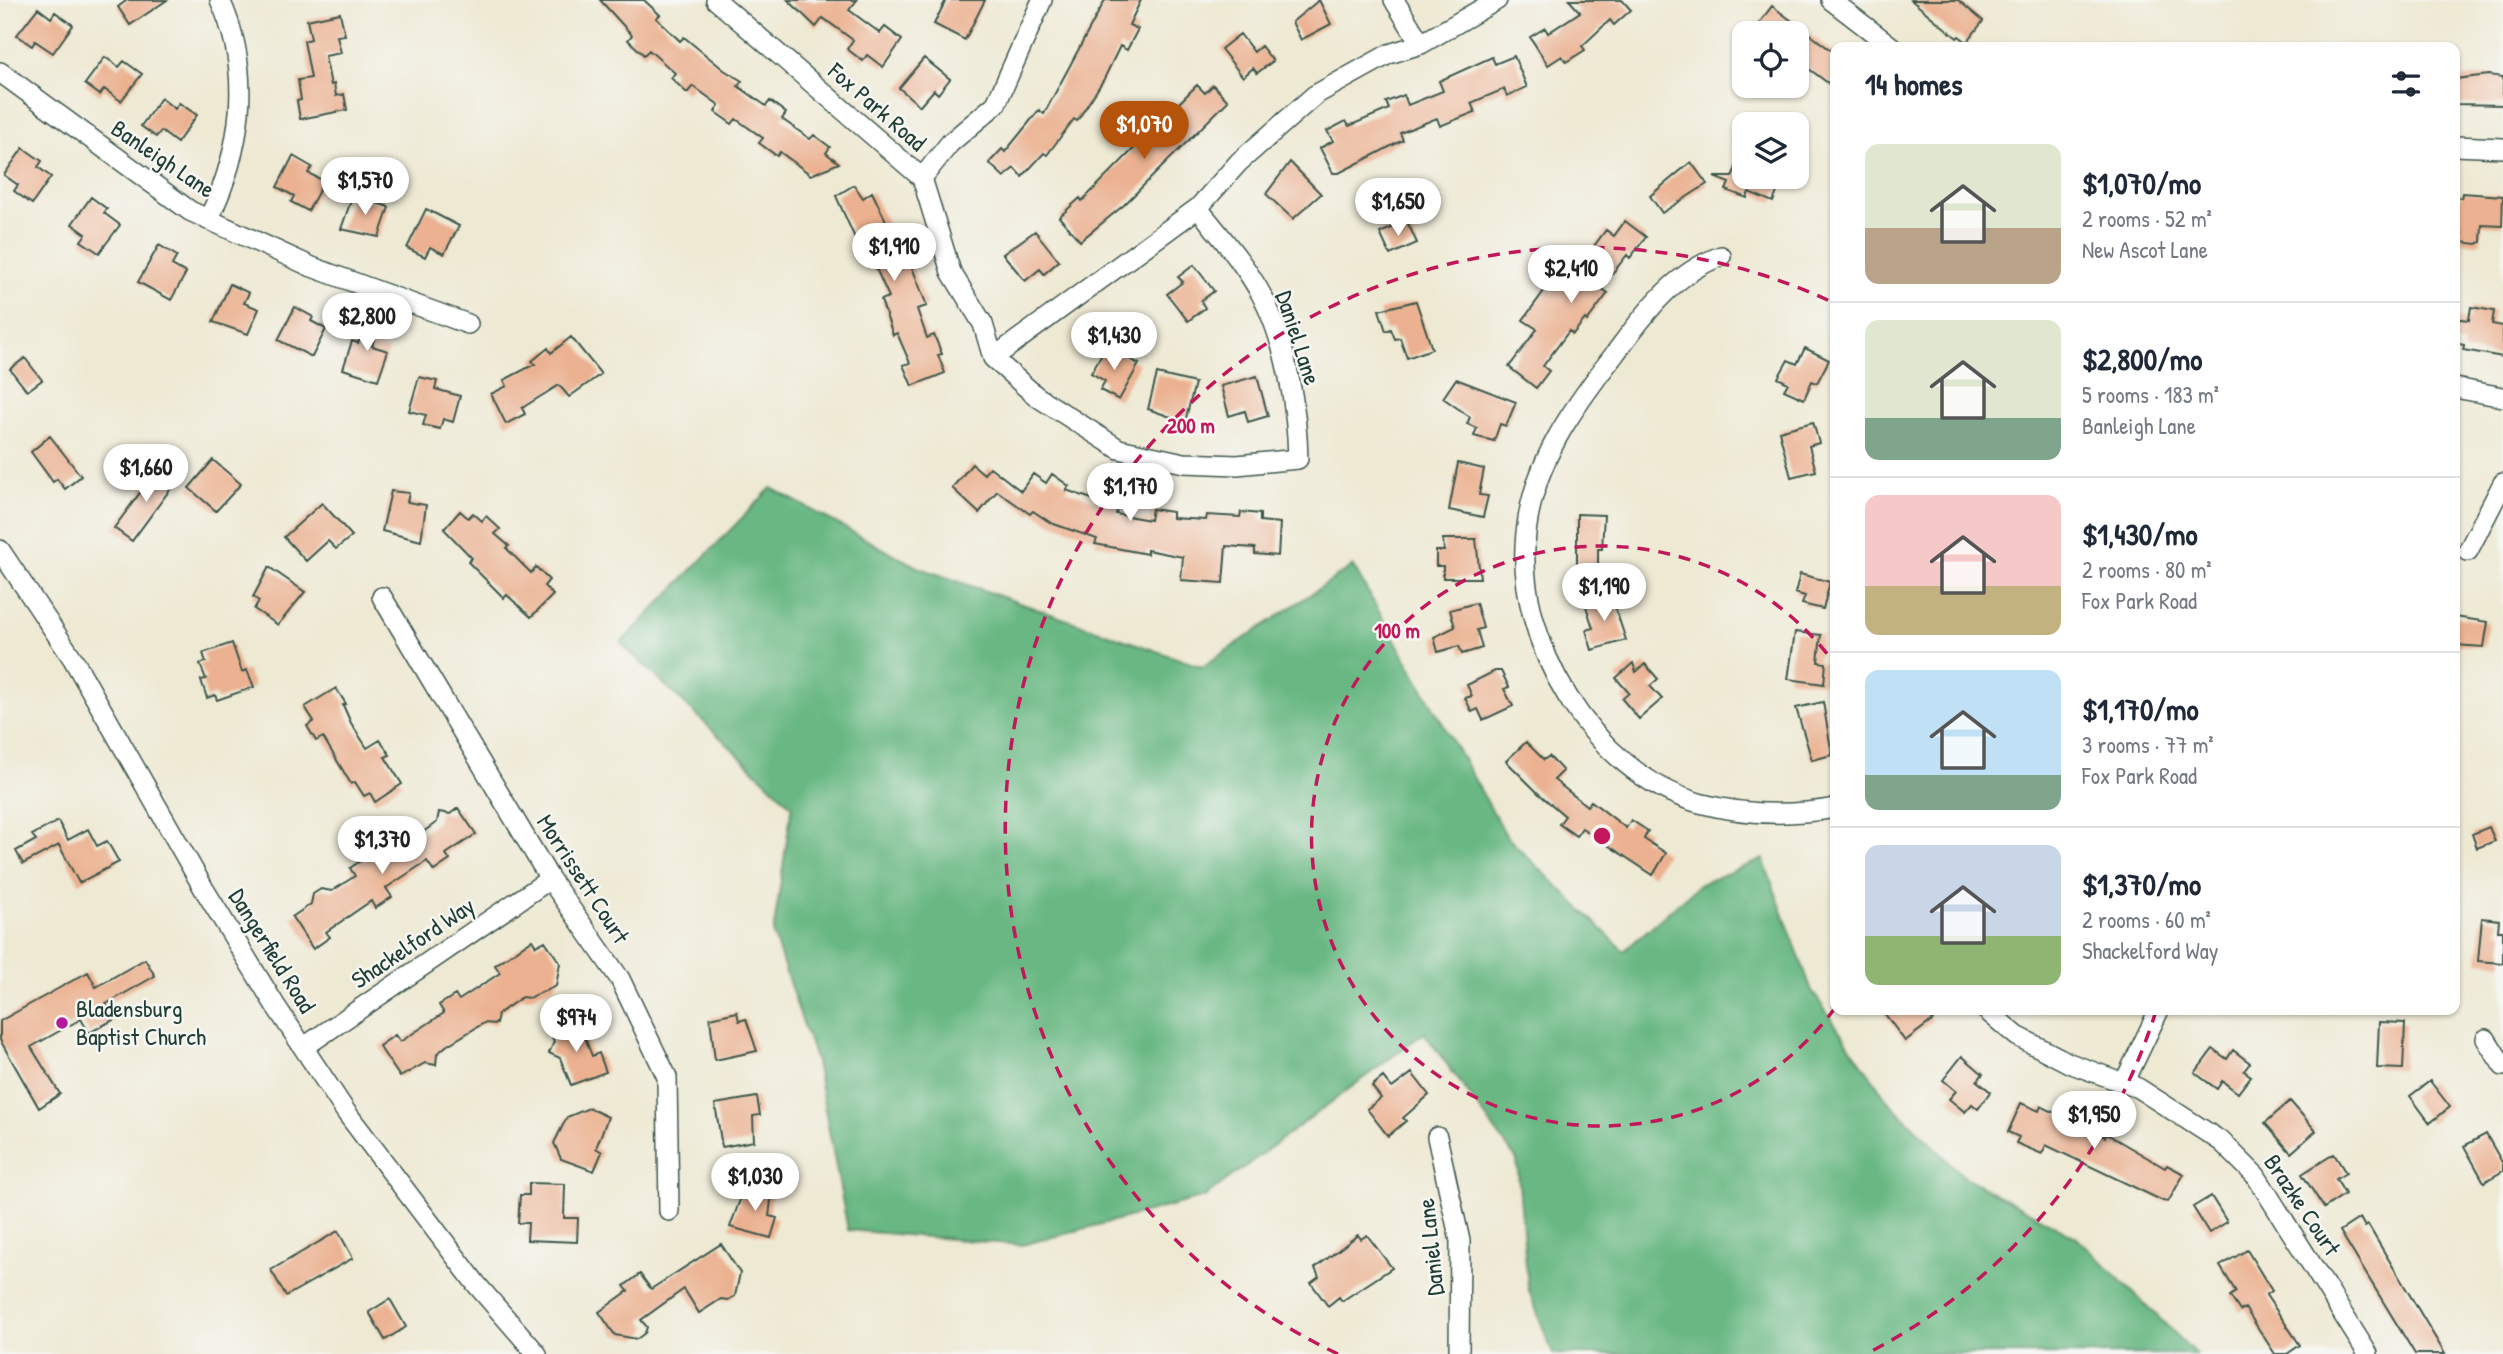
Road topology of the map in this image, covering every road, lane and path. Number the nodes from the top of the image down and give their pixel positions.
1 (220, 0) edge
2 (716, 0) edge
3 (1042, 0) edge
4 (1394, 0) edge
5 (1497, 0) edge
6 (1831, 0) edge
7 (1886, 42) edge
8 (1421, 44) junction
9 (0, 72) edge
10 (2460, 146) edge
11 (2503, 148) edge
12 (922, 178) junction
13 (1198, 208) junction
14 (208, 220) junction
15 (1720, 256) dead end
16 (468, 324) dead end
17 (993, 358) junction
18 (2460, 389) edge
19 (2503, 397) edge
20 (2503, 483) edge
21 (0, 550) edge
22 (2468, 551) dead end
23 (382, 597) dead end
24 (1830, 809) edge
25 (550, 879) junction
26 (1991, 1015) edge
27 (2157, 1015) edge
28 (2486, 1039) dead end
29 (304, 1047) junction
30 (2503, 1066) edge
31 (2124, 1083) junction
32 (1437, 1137) dead end
33 (669, 1210) dead end
34 (537, 1354) edge
35 (1459, 1354) edge
36 (2368, 1354) edge

1 - 14 street
2 - 12 street, Fox Park Road
3 - 12 street
4 - 8 street
5 - 8 street
6 - 7 street
8 - 13 street
9 - 14 street, Banleigh Lane
10 - 11 street
12 - 17 street, Fox Park Road
13 - 17 street
13 - 17 street, Daniel Lane
14 - 16 street, Banleigh Lane
15 - 24 street
18 - 19 street
20 - 22 street
21 - 29 street, Dangerfield Road
23 - 25 street, Morrissett Court
25 - 29 street, Shackelford Way
25 - 33 street, Morrissett Court
26 - 31 street, Brazke Court
27 - 31 street
28 - 30 street
29 - 34 street, Dangerfield Road
31 - 36 street, Brazke Court
32 - 35 street, Daniel Lane

